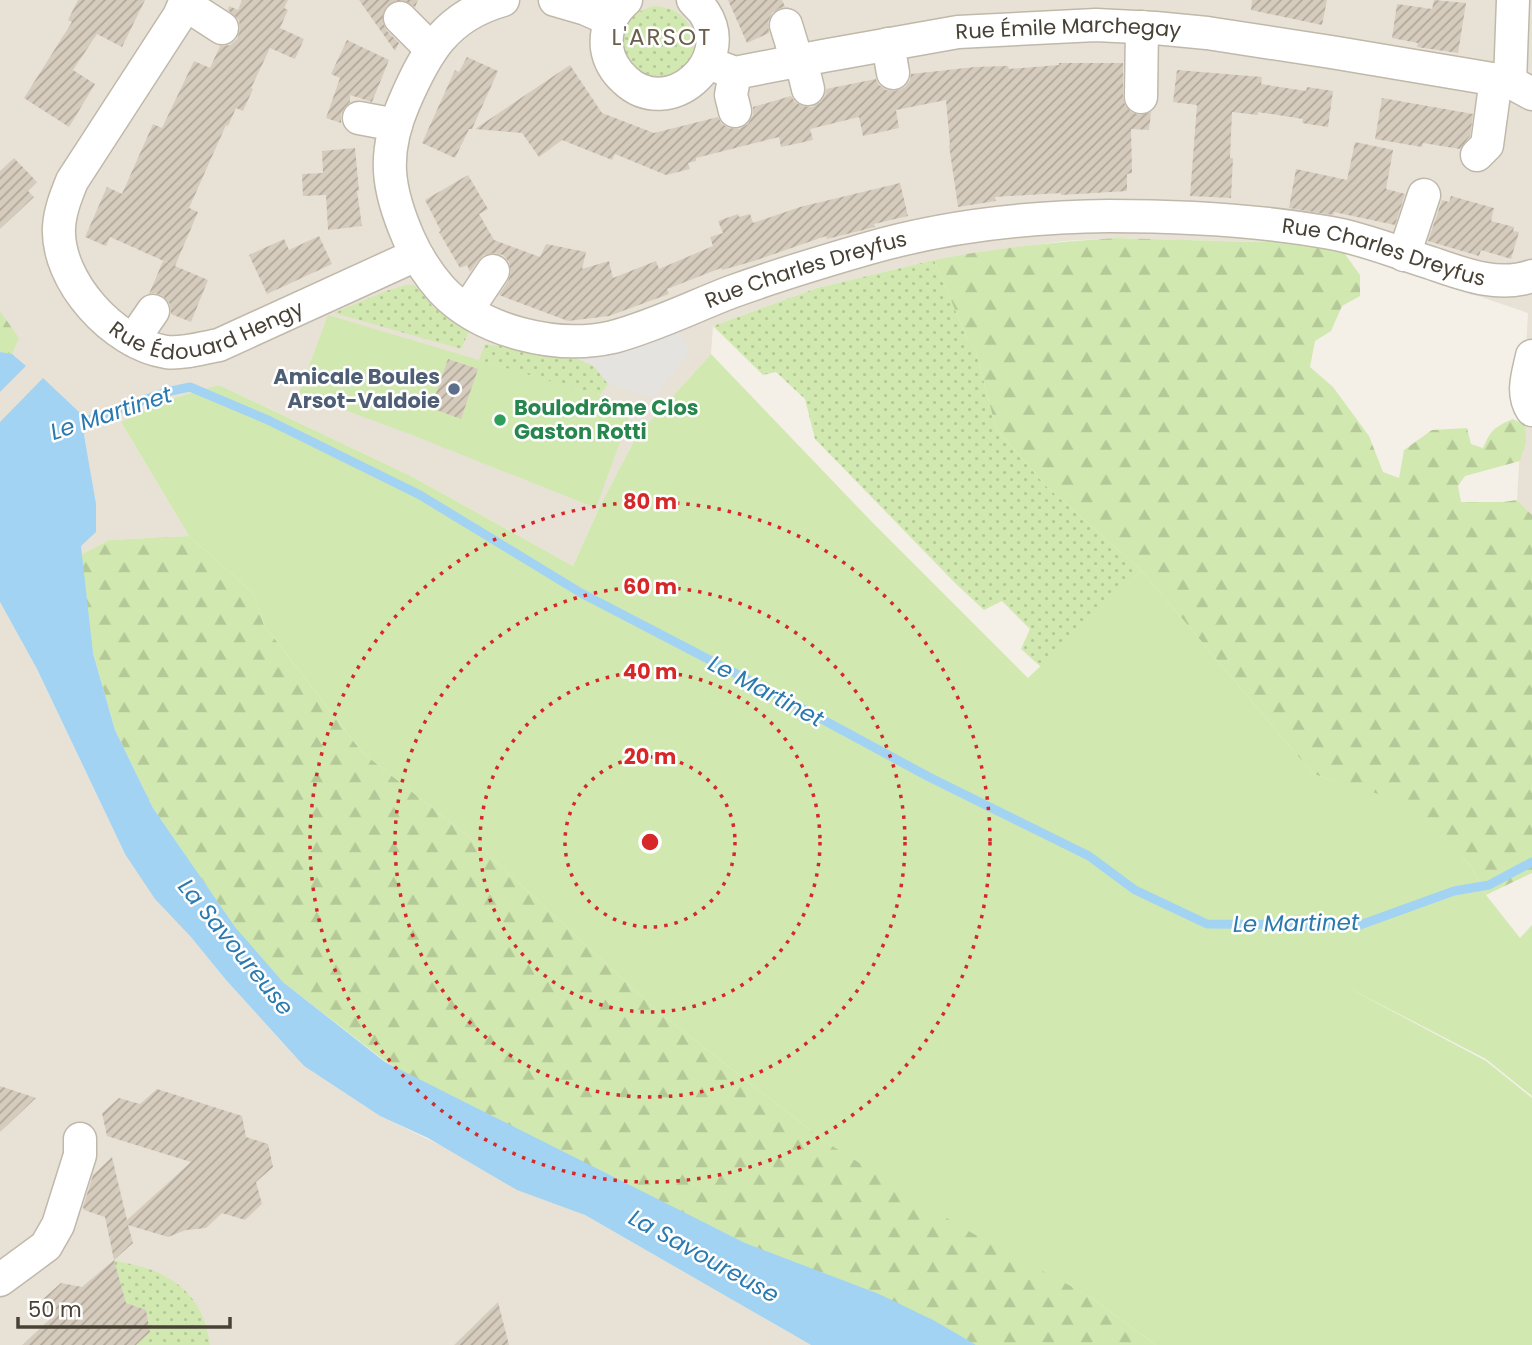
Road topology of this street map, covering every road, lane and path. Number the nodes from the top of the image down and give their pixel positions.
1 (503, 0) edge
2 (555, 0) edge
3 (693, 0) edge
4 (1513, 0) edge
5 (186, 2) edge
6 (619, 10) edge
7 (400, 18) dead end
8 (786, 25) dead end
9 (1142, 27) junction
10 (222, 28) dead end
11 (432, 49) junction
12 (722, 68) junction
13 (802, 70) junction
14 (1513, 85) edge
15 (1141, 97) dead end
16 (735, 111) dead end
17 (359, 118) dead end
18 (396, 125) junction
19 (1477, 155) dead end
20 (1424, 195) dead end
21 (416, 255) junction
22 (1404, 255) junction
23 (493, 271) dead end
24 (1532, 276) edge
25 (467, 310) junction
26 (153, 311) dead end
27 (133, 340) junction
28 (1532, 356) edge
29 (1532, 410) edge
30 (80, 1139) dead end
31 (0, 1280) edge

1 - 11 street, Rue Charles Dreyfus
2 - 6 street
3 - 12 street
4 - 14 street
5 - 10 street
5 - 27 street, Rue Édouard Hengy
6 - 12 street
7 - 11 street
8 - 13 street
9 - 13 street, Rue Émile Marchegay
9 - 14 street, Rue Émile Marchegay
9 - 15 street
11 - 18 street, Rue Charles Dreyfus
12 - 13 street, Rue Émile Marchegay
12 - 16 street
14 - 19 street
17 - 18 street
18 - 21 street, Rue Charles Dreyfus
20 - 22 street
21 - 25 street, Rue Charles Dreyfus
21 - 27 street, Rue Édouard Hengy
22 - 24 street, Rue Charles Dreyfus
22 - 25 street, Rue Charles Dreyfus
23 - 25 street
26 - 27 street
28 - 29 street
30 - 31 street

